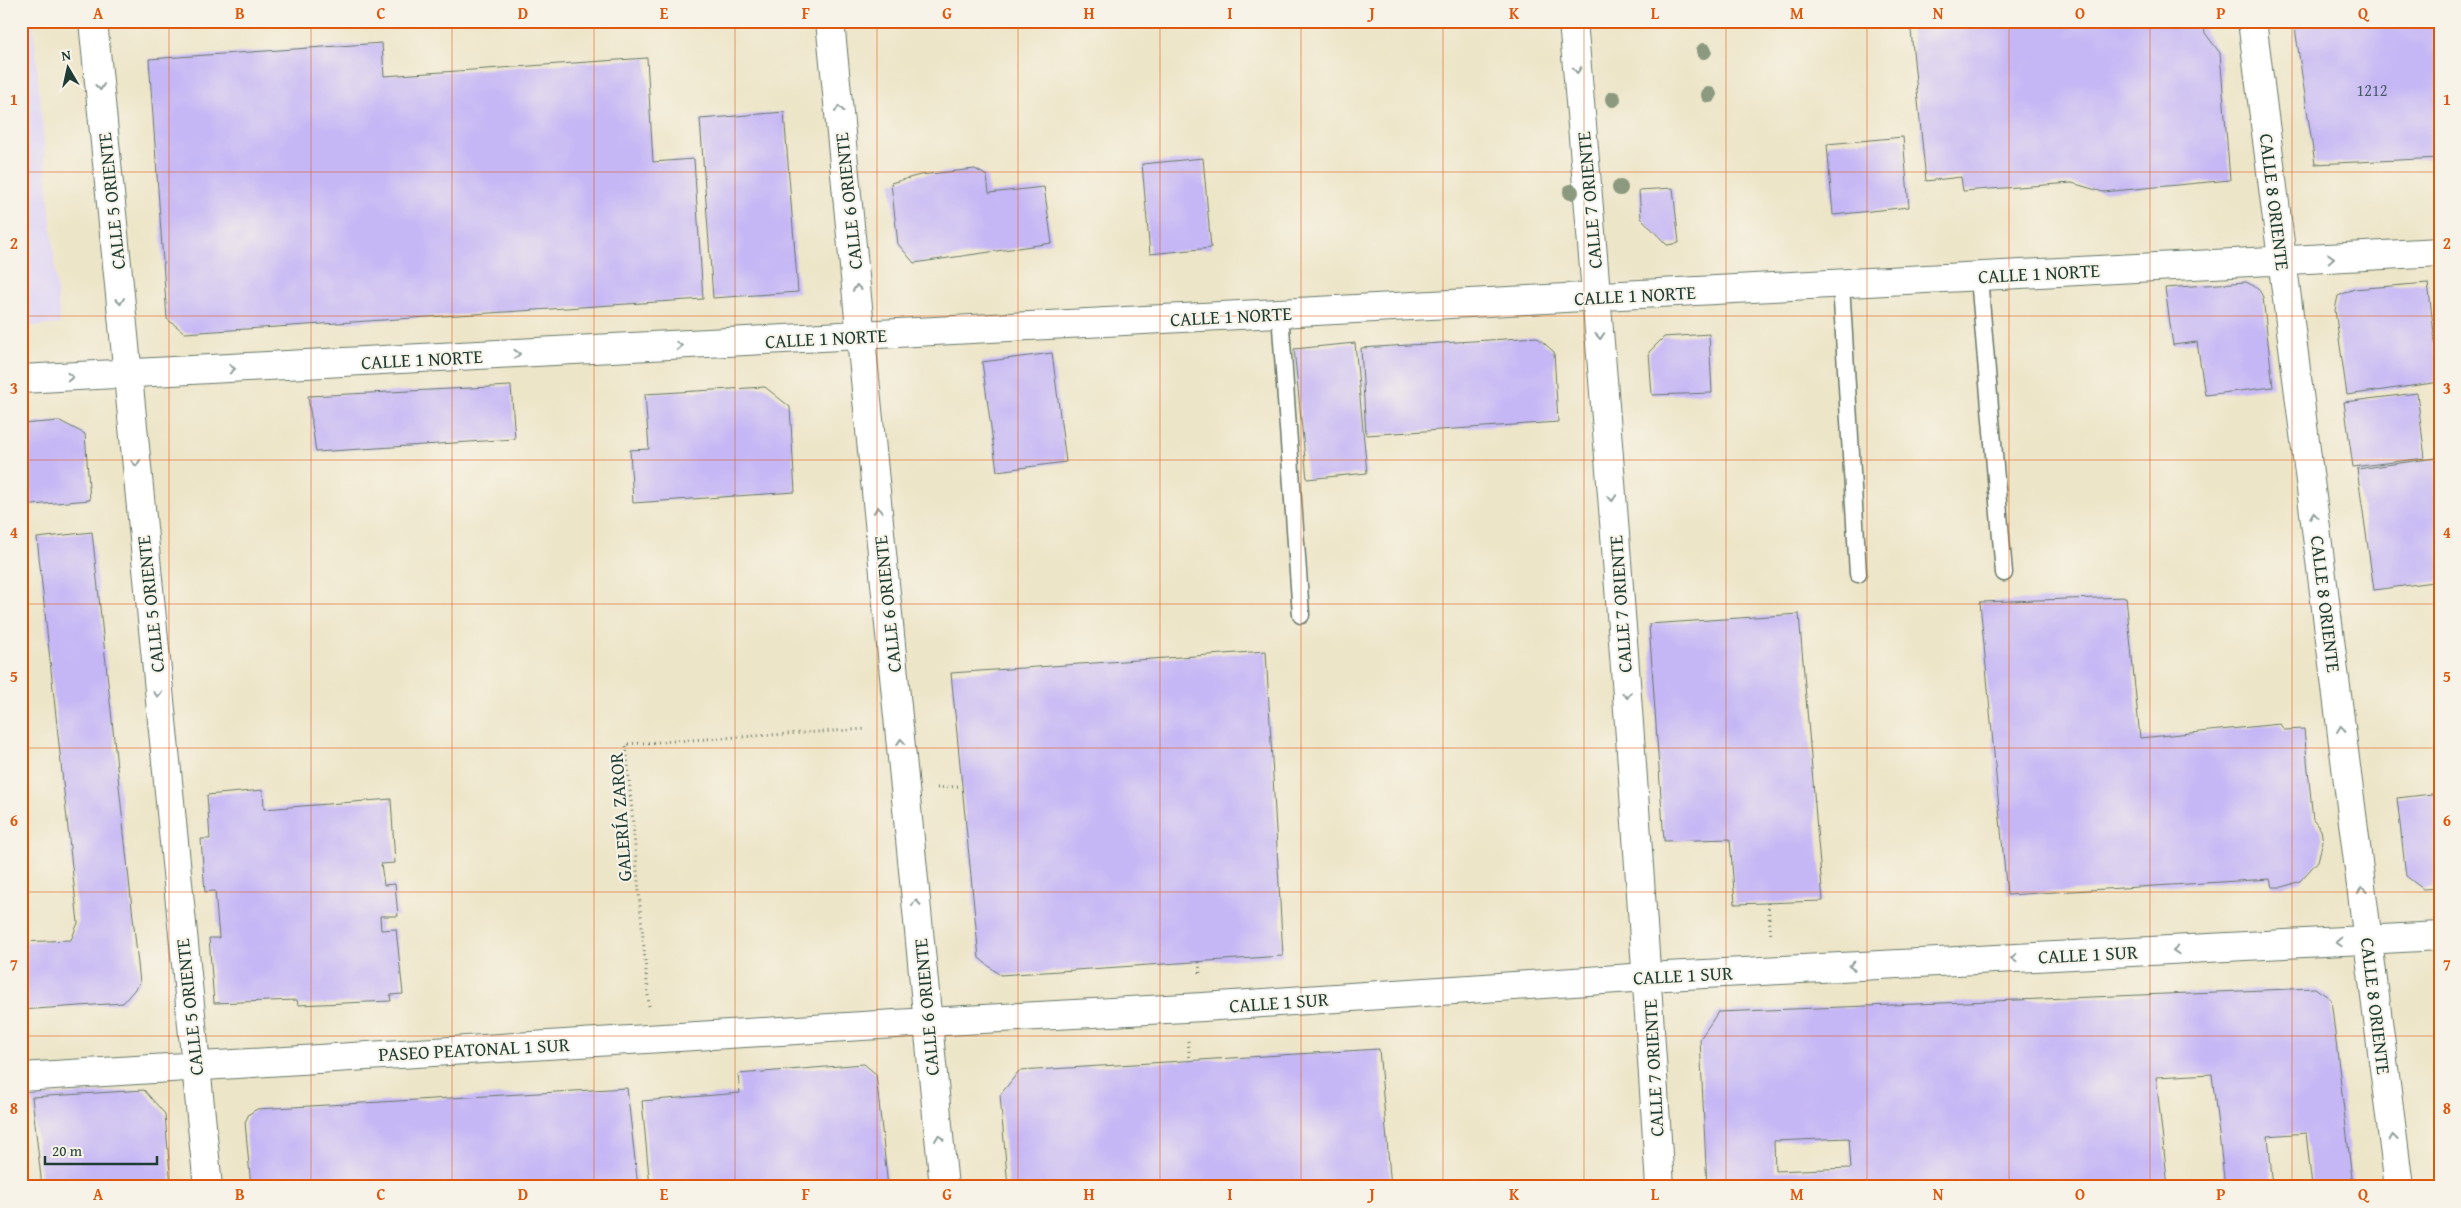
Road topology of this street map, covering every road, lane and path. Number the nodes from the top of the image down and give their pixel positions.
1 (93, 21) edge
2 (830, 21) edge
3 (1573, 21) edge
4 (2252, 21) edge
5 (2440, 252) edge
6 (2282, 261) junction
7 (1979, 277) junction
8 (1840, 284) junction
9 (1597, 296) junction
10 (1280, 313) junction
11 (862, 336) junction
12 (128, 375) junction
13 (21, 379) edge
14 (2004, 573) dead end
15 (1858, 574) dead end
16 (1301, 615) dead end
17 (899, 727) junction
18 (2440, 936) edge
19 (2368, 940) junction
20 (1647, 977) junction
21 (928, 1022) junction
22 (652, 1038) junction
23 (194, 1066) junction
24 (21, 1076) edge
25 (208, 1187) edge
26 (944, 1187) edge
27 (1660, 1187) edge
28 (2399, 1187) edge

1 -> 12 main road, CALLE 5 ORIENTE
11 -> 2 main road, CALLE 6 ORIENTE
3 -> 9 main road, CALLE 7 ORIENTE
4 - 6 main road, CALLE 8 ORIENTE
6 -> 5 main road, CALLE 1 NORTE
6 - 7 main road, CALLE 1 NORTE
19 -> 6 main road, CALLE 8 ORIENTE
7 - 8 main road, CALLE 1 NORTE
7 - 14 lane
8 - 9 main road, CALLE 1 NORTE
8 - 15 lane
9 - 10 main road, CALLE 1 NORTE
9 -> 20 main road, CALLE 7 ORIENTE
10 - 11 main road, CALLE 1 NORTE
10 - 16 lane
12 -> 11 main road, CALLE 1 NORTE
17 -> 11 main road, CALLE 6 ORIENTE
13 -> 12 main road, CALLE 1 NORTE
12 -> 23 main road, CALLE 5 ORIENTE
21 -> 17 main road, CALLE 6 ORIENTE
17 - 22 path, GALERÍA ZAROR
18 - 19 main road, CALLE 1 SUR
19 -> 20 main road, CALLE 1 SUR
28 -> 19 main road, CALLE 8 ORIENTE
20 - 21 main road, CALLE 1 SUR
20 - 27 main road, CALLE 7 ORIENTE
21 - 22 main road, PASEO PEATONAL 1 SUR
26 -> 21 main road, CALLE 6 ORIENTE
22 - 23 main road, PASEO PEATONAL 1 SUR
23 - 24 main road, PASEO PEATONAL 1 SUR
23 - 25 main road, CALLE 5 ORIENTE

